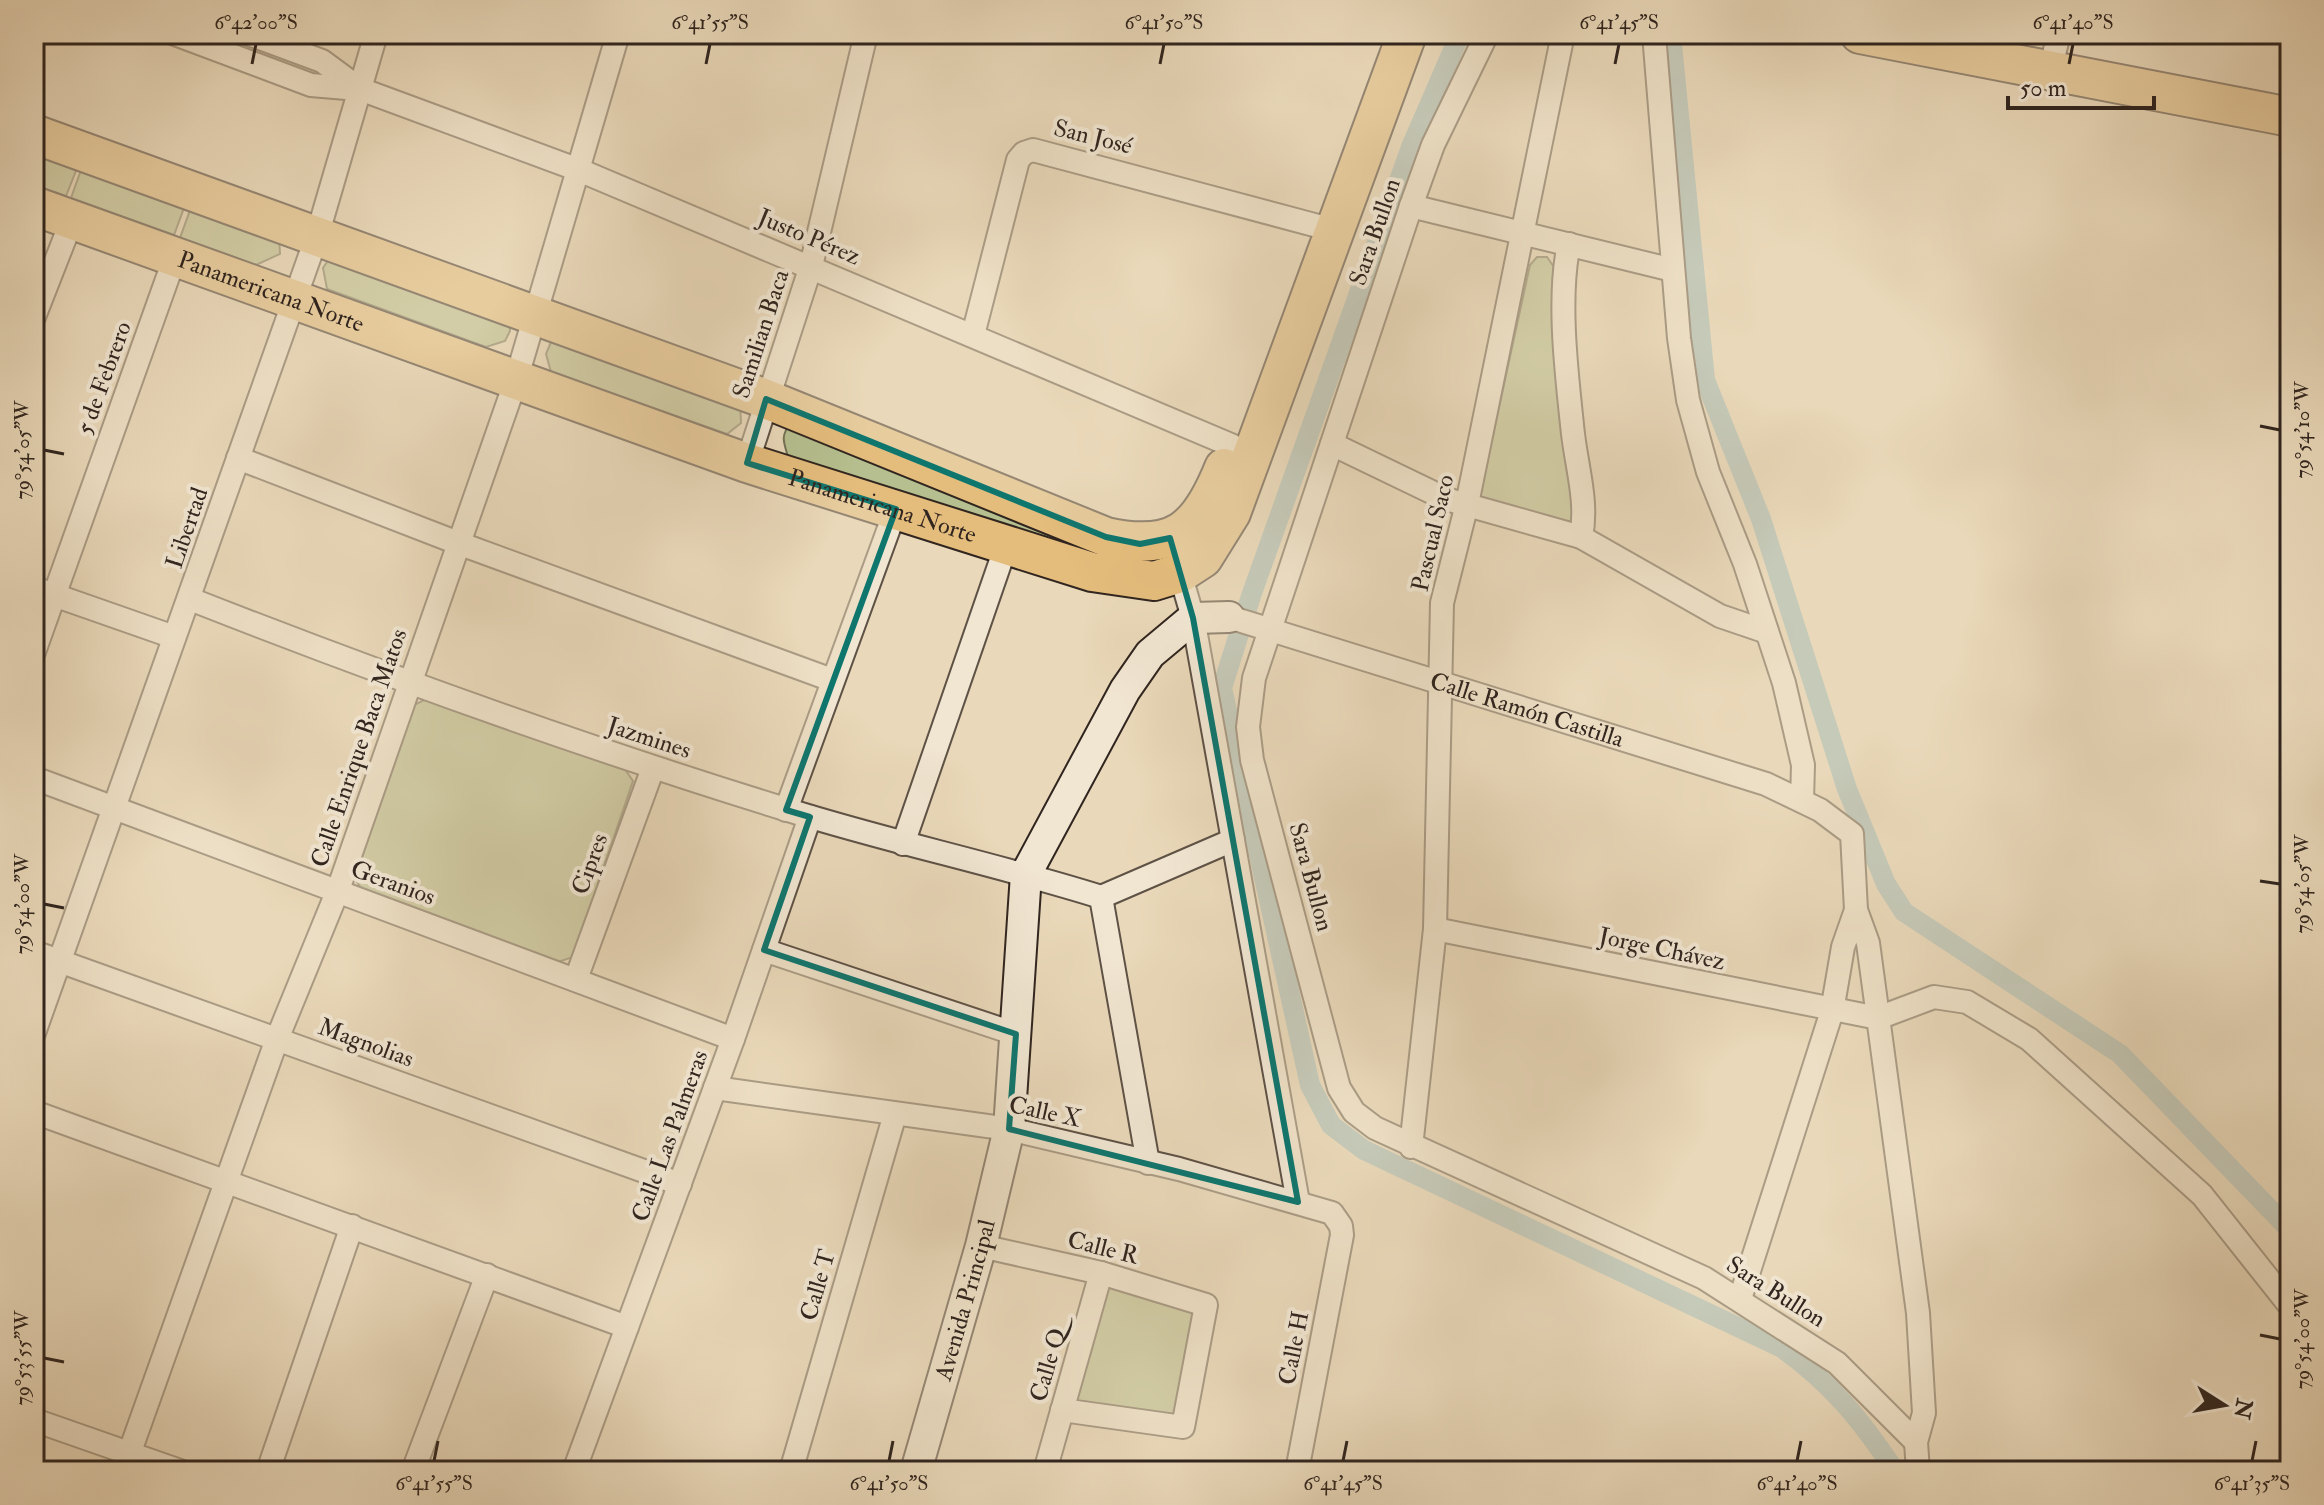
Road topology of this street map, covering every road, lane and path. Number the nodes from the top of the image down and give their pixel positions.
1 (175, 34) edge
2 (249, 34) edge
3 (376, 34) edge
4 (618, 34) edge
5 (866, 34) edge
6 (1384, 34) edge
7 (1407, 34) edge
8 (1487, 34) edge
9 (1563, 34) edge
10 (1654, 34) edge
11 (1860, 34) edge
12 (2059, 34) edge
13 (2050, 70) junction
14 (360, 89) junction
15 (2290, 117) edge
16 (34, 134) edge
17 (579, 170) junction
18 (34, 206) edge
19 (1411, 206) junction
20 (72, 220) junction
21 (1323, 226) junction
22 (1521, 233) junction
23 (317, 236) junction
24 (1569, 244) junction
25 (175, 257) junction
26 (811, 266) junction
27 (1673, 270) junction
28 (295, 300) junction
29 (34, 317) edge
30 (536, 318) junction
31 (973, 335) junction
32 (516, 380) junction
33 (766, 399) junction
34 (1332, 444) junction
35 (1233, 446) junction
36 (238, 458) junction
37 (747, 463) junction
38 (1467, 504) junction
39 (896, 509) junction
40 (1581, 537) junction
41 (458, 543) junction
42 (1007, 543) junction
43 (1175, 556) junction
44 (44, 592) edge
45 (190, 599) junction
46 (1229, 617) joint
47 (1193, 618) junction
48 (1265, 628) junction
49 (1767, 632) junction
50 (174, 637) junction
51 (34, 652) edge
52 (832, 680) junction
53 (1443, 682) junction
54 (409, 685) junction
55 (653, 768) junction
56 (34, 778) edge
57 (1802, 801) junction
58 (115, 806) junction
59 (786, 810) junction
60 (810, 817) junction
61 (1233, 840) junction
62 (903, 844) junction
63 (1026, 874) junction
64 (338, 890) junction
65 (1101, 897) junction
66 (1856, 910) junction
67 (1435, 929) junction
68 (764, 950) junction
69 (34, 952) edge
70 (60, 961) junction
71 (576, 979) junction
72 (1832, 1011) junction
73 (1878, 1018) junction
74 (34, 1033) edge
75 (1016, 1034) junction
76 (277, 1039) junction
77 (733, 1039) junction
78 (715, 1088) junction
79 (34, 1112) edge
80 (895, 1114) junction
81 (1009, 1129) junction
82 (1411, 1147) junction
83 (1148, 1163) junction
84 (227, 1181) junction
85 (680, 1184) junction
86 (1298, 1202) junction
87 (352, 1226) junction
88 (1342, 1235) joint
89 (981, 1246) junction
90 (1101, 1273) junction
91 (487, 1275) junction
92 (1740, 1299) junction
93 (2290, 1306) edge
94 (627, 1327) junction
95 (1062, 1410) junction
96 (34, 1420) edge
97 (1916, 1442) junction
98 (126, 1462) edge
99 (180, 1471) edge
100 (268, 1471) edge
101 (413, 1471) edge
102 (574, 1471) edge
103 (791, 1471) edge
104 (916, 1471) edge
105 (1045, 1471) edge
106 (1297, 1471) edge
107 (1918, 1471) edge

1 - 14 street, Justo Pérez
2 - 14 street, Justo Pérez
3 - 14 street, Libertad
4 - 17 street, Calle Enrique Baca Matos
5 - 26 street, Samilian Baca
6 - 21 highway, Panamericana Norte
7 - 21 highway, Panamericana Norte
8 - 19 street, Sara Bullon
9 - 22 street, Pascual Saco
10 - 27 street
11 - 13 highway
12 - 13 street
13 - 15 highway
14 - 17 street, Justo Pérez
14 - 23 street, Libertad
16 - 23 highway, Panamericana Norte
17 - 26 street, Justo Pérez
17 - 30 street, Calle Enrique Baca Matos
18 - 20 highway, Panamericana Norte
19 - 22 street
19 - 34 street, Sara Bullon
20 - 25 highway, Panamericana Norte
20 - 29 street
21 - 31 street, San José
21 - 35 highway, Panamericana Norte
21 - 43 highway, Panamericana Norte
22 - 24 street
22 - 38 street, Pascual Saco
23 - 28 street, Libertad
23 - 30 highway, Panamericana Norte
24 - 27 street
24 - 40 street
25 - 28 highway, Panamericana Norte
25 - 44 street, 5 de Febrero
26 - 31 street, Justo Pérez
26 - 33 street, Samilian Baca
27 - 49 street
28 - 32 highway, Panamericana Norte
28 - 36 street, Libertad
30 - 32 street, Calle Enrique Baca Matos
30 - 33 highway, Panamericana Norte
31 - 35 street, Justo Pérez
32 - 37 highway, Panamericana Norte
32 - 41 street, Calle Enrique Baca Matos
33 - 37 street, Samilian Baca
33 - 43 highway, Panamericana Norte
34 - 38 street
34 - 48 street, Sara Bullon
35 - 43 highway, Panamericana Norte
36 - 41 street
36 - 45 street, Libertad
37 - 39 highway, Panamericana Norte
38 - 40 street
38 - 53 street, Pascual Saco
39 - 42 highway, Panamericana Norte
39 - 52 street
40 - 49 street
41 - 52 street
41 - 54 street, Calle Enrique Baca Matos
42 - 43 highway, Panamericana Norte
42 - 62 street
43 - 47 street
44 - 50 street
44 - 51 street, 5 de Febrero
45 - 50 street, Libertad
45 - 54 street, Jazmines
46 - 47 street, Calle Ramón Castilla
46 - 48 street, Calle Ramón Castilla
47 - 61 street
47 - 63 street
48 - 53 street, Calle Ramón Castilla
48 - 82 street, Sara Bullon
49 - 57 street
50 - 58 street, Libertad
52 - 59 street
53 - 57 street, Calle Ramón Castilla
53 - 67 street, Pascual Saco
54 - 55 street, Jazmines
54 - 64 street, Calle Enrique Baca Matos
55 - 59 street, Jazmines
55 - 71 street, Cipres
56 - 58 street, Geranios
57 - 66 street, Calle Ramón Castilla
58 - 64 street, Geranios
58 - 70 street, Libertad
59 - 60 street, Jazmines
60 - 62 street, Jazmines
60 - 68 street, Calle Las Palmeras
61 - 65 street
61 - 86 street
62 - 63 street, Jazmines
63 - 65 street, Jazmines
63 - 75 street, Avenida Principal
64 - 71 street, Geranios
64 - 76 street, Calle Enrique Baca Matos
65 - 83 street
66 - 72 street
66 - 73 street
67 - 72 street, Jorge Chávez
67 - 82 street, Pascual Saco
68 - 75 street
68 - 77 street, Calle Las Palmeras
69 - 70 street, Magnolias
70 - 74 street, Libertad
70 - 76 street, Magnolias
71 - 77 street, Geranios
72 - 73 street, Jorge Chávez
72 - 92 street
73 - 93 street
73 - 97 street
75 - 81 street, Avenida Principal
76 - 84 street, Calle Enrique Baca Matos
76 - 85 street, Magnolias
77 - 78 street, Calle Las Palmeras
78 - 80 street, Calle X
78 - 85 street, Calle Las Palmeras
79 - 84 street
80 - 81 street, Calle X
80 - 103 street, Calle T
81 - 83 street, Calle X
81 - 89 street, Avenida Principal
82 - 92 street, Sara Bullon
83 - 86 street, Calle X
84 - 87 street
84 - 98 street, Calle Enrique Baca Matos
85 - 94 street, Calle Las Palmeras
86 - 88 street, Calle X
87 - 91 street
87 - 100 street
88 - 106 street, Calle H
89 - 90 street, Calle R
89 - 104 street, Avenida Principal
90 - 95 street, Calle Q
90 - 95 street, Calle R
91 - 94 street
91 - 101 street
92 - 97 street, Sara Bullon
94 - 102 street, Calle Las Palmeras
95 - 105 street, Calle Q
96 - 98 street
97 - 107 street
98 - 99 street

